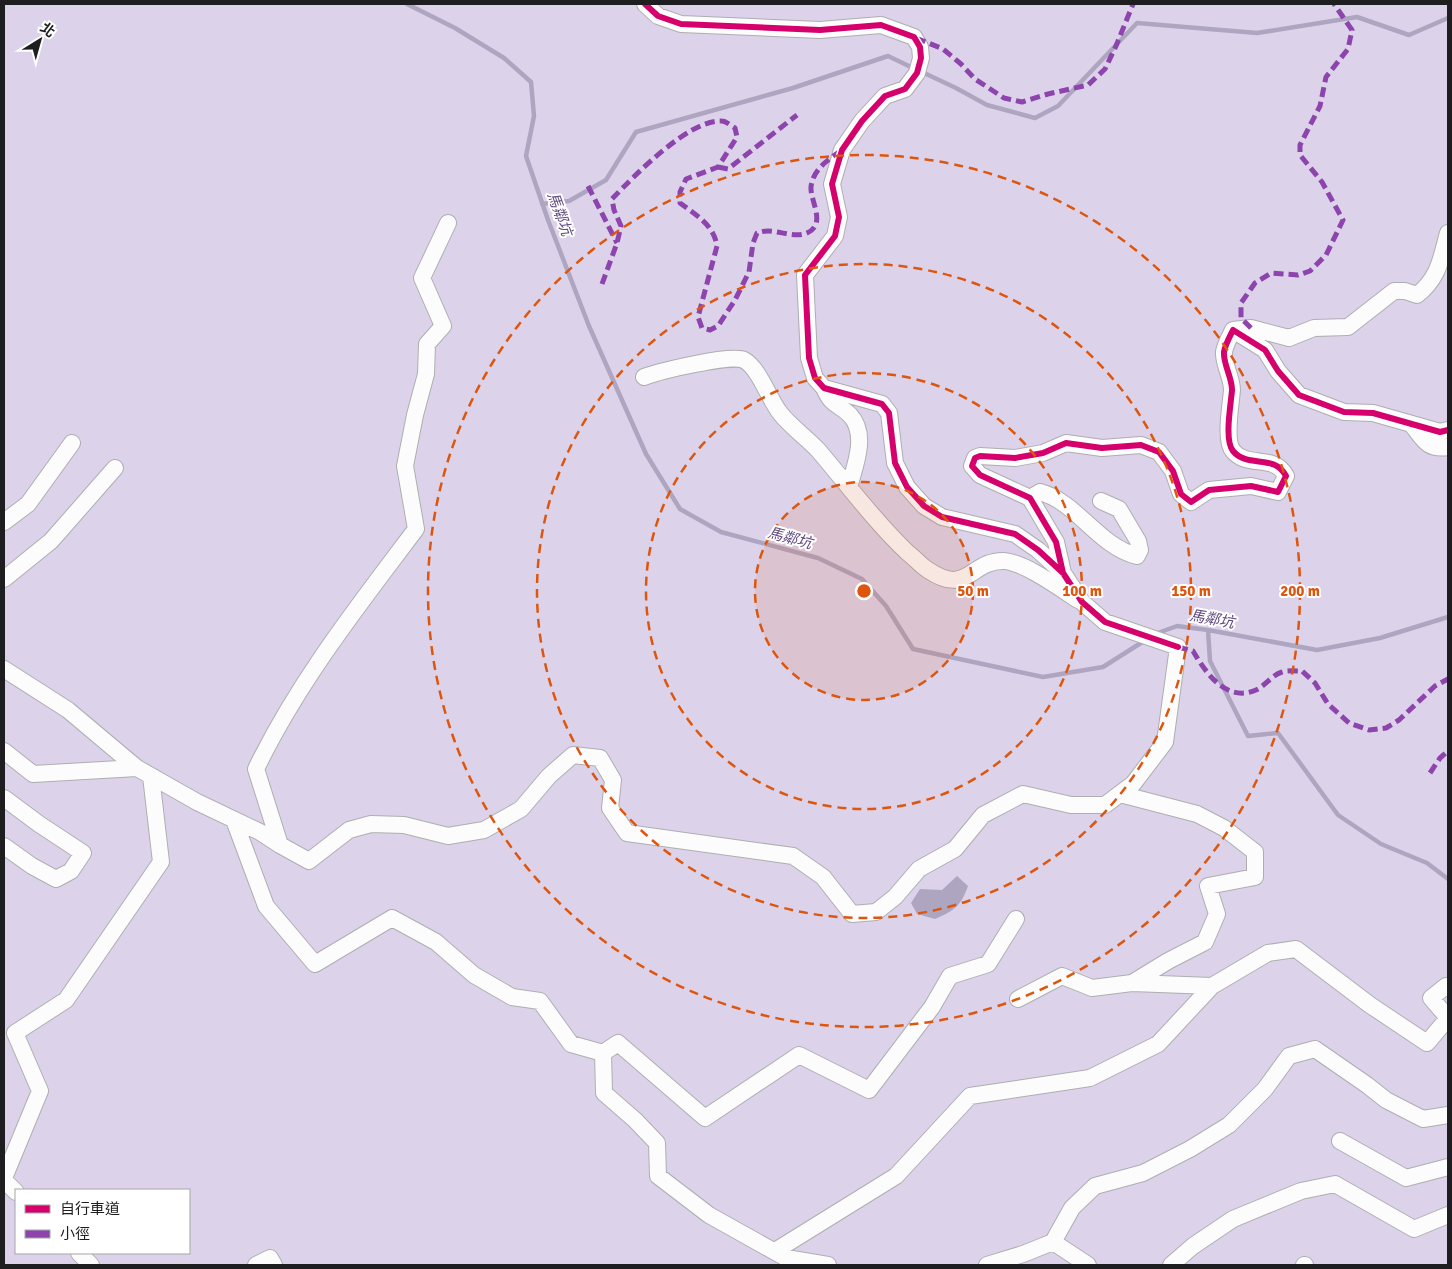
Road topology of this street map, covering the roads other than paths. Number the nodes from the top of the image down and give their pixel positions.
1 (645, 4) edge
2 (448, 223) dead end
3 (1448, 233) edge
4 (1233, 330) junction
5 (644, 377) dead end
6 (824, 388) junction
7 (1412, 425) junction
8 (1448, 430) edge
9 (72, 443) dead end
10 (1448, 447) edge
11 (116, 468) dead end
12 (849, 487) junction
13 (1030, 498) junction
14 (1101, 500) dead end
15 (4, 522) edge
16 (1063, 573) junction
17 (4, 579) edge
18 (1082, 602) junction
19 (4, 669) edge
20 (4, 751) edge
21 (137, 768) junction
22 (151, 776) junction
23 (1120, 794) junction
24 (4, 798) edge
25 (234, 820) junction
26 (280, 845) junction
27 (4, 846) edge
28 (1016, 919) dead end
29 (1132, 983) junction
30 (1212, 986) junction
31 (1448, 988) edge
32 (1018, 998) dead end
33 (603, 1053) junction
34 (1448, 1115) edge
35 (1340, 1141) dead end
36 (1448, 1167) edge
37 (4, 1179) edge
38 (15, 1191) edge
39 (1448, 1215) edge
40 (1053, 1242) junction
41 (775, 1251) junction
42 (80, 1254) edge
43 (91, 1265) edge
44 (256, 1265) edge
45 (274, 1265) edge
46 (828, 1265) edge
47 (986, 1265) edge
48 (1088, 1265) edge
49 (1171, 1265) edge

1 - 6 street
2 - 26 street
3 - 4 street
4 - 7 street
4 - 13 street
5 - 12 street
6 - 12 street
6 - 16 street
7 - 8 street
7 - 10 street
9 - 15 street
11 - 17 street
12 - 18 street
13 - 14 street
13 - 16 street
16 - 18 street
18 - 23 street
19 - 21 street
20 - 21 street
21 - 22 street
22 - 25 street
22 - 37 street
23 - 26 street
23 - 29 street
24 - 27 street
25 - 26 street
25 - 33 street
28 - 33 street
29 - 30 street
29 - 32 street
30 - 31 street
30 - 41 street
33 - 41 street
34 - 40 street
35 - 36 street
37 - 38 street
39 - 49 street
40 - 47 street
40 - 48 street
41 - 46 street
42 - 43 street
44 - 45 street

